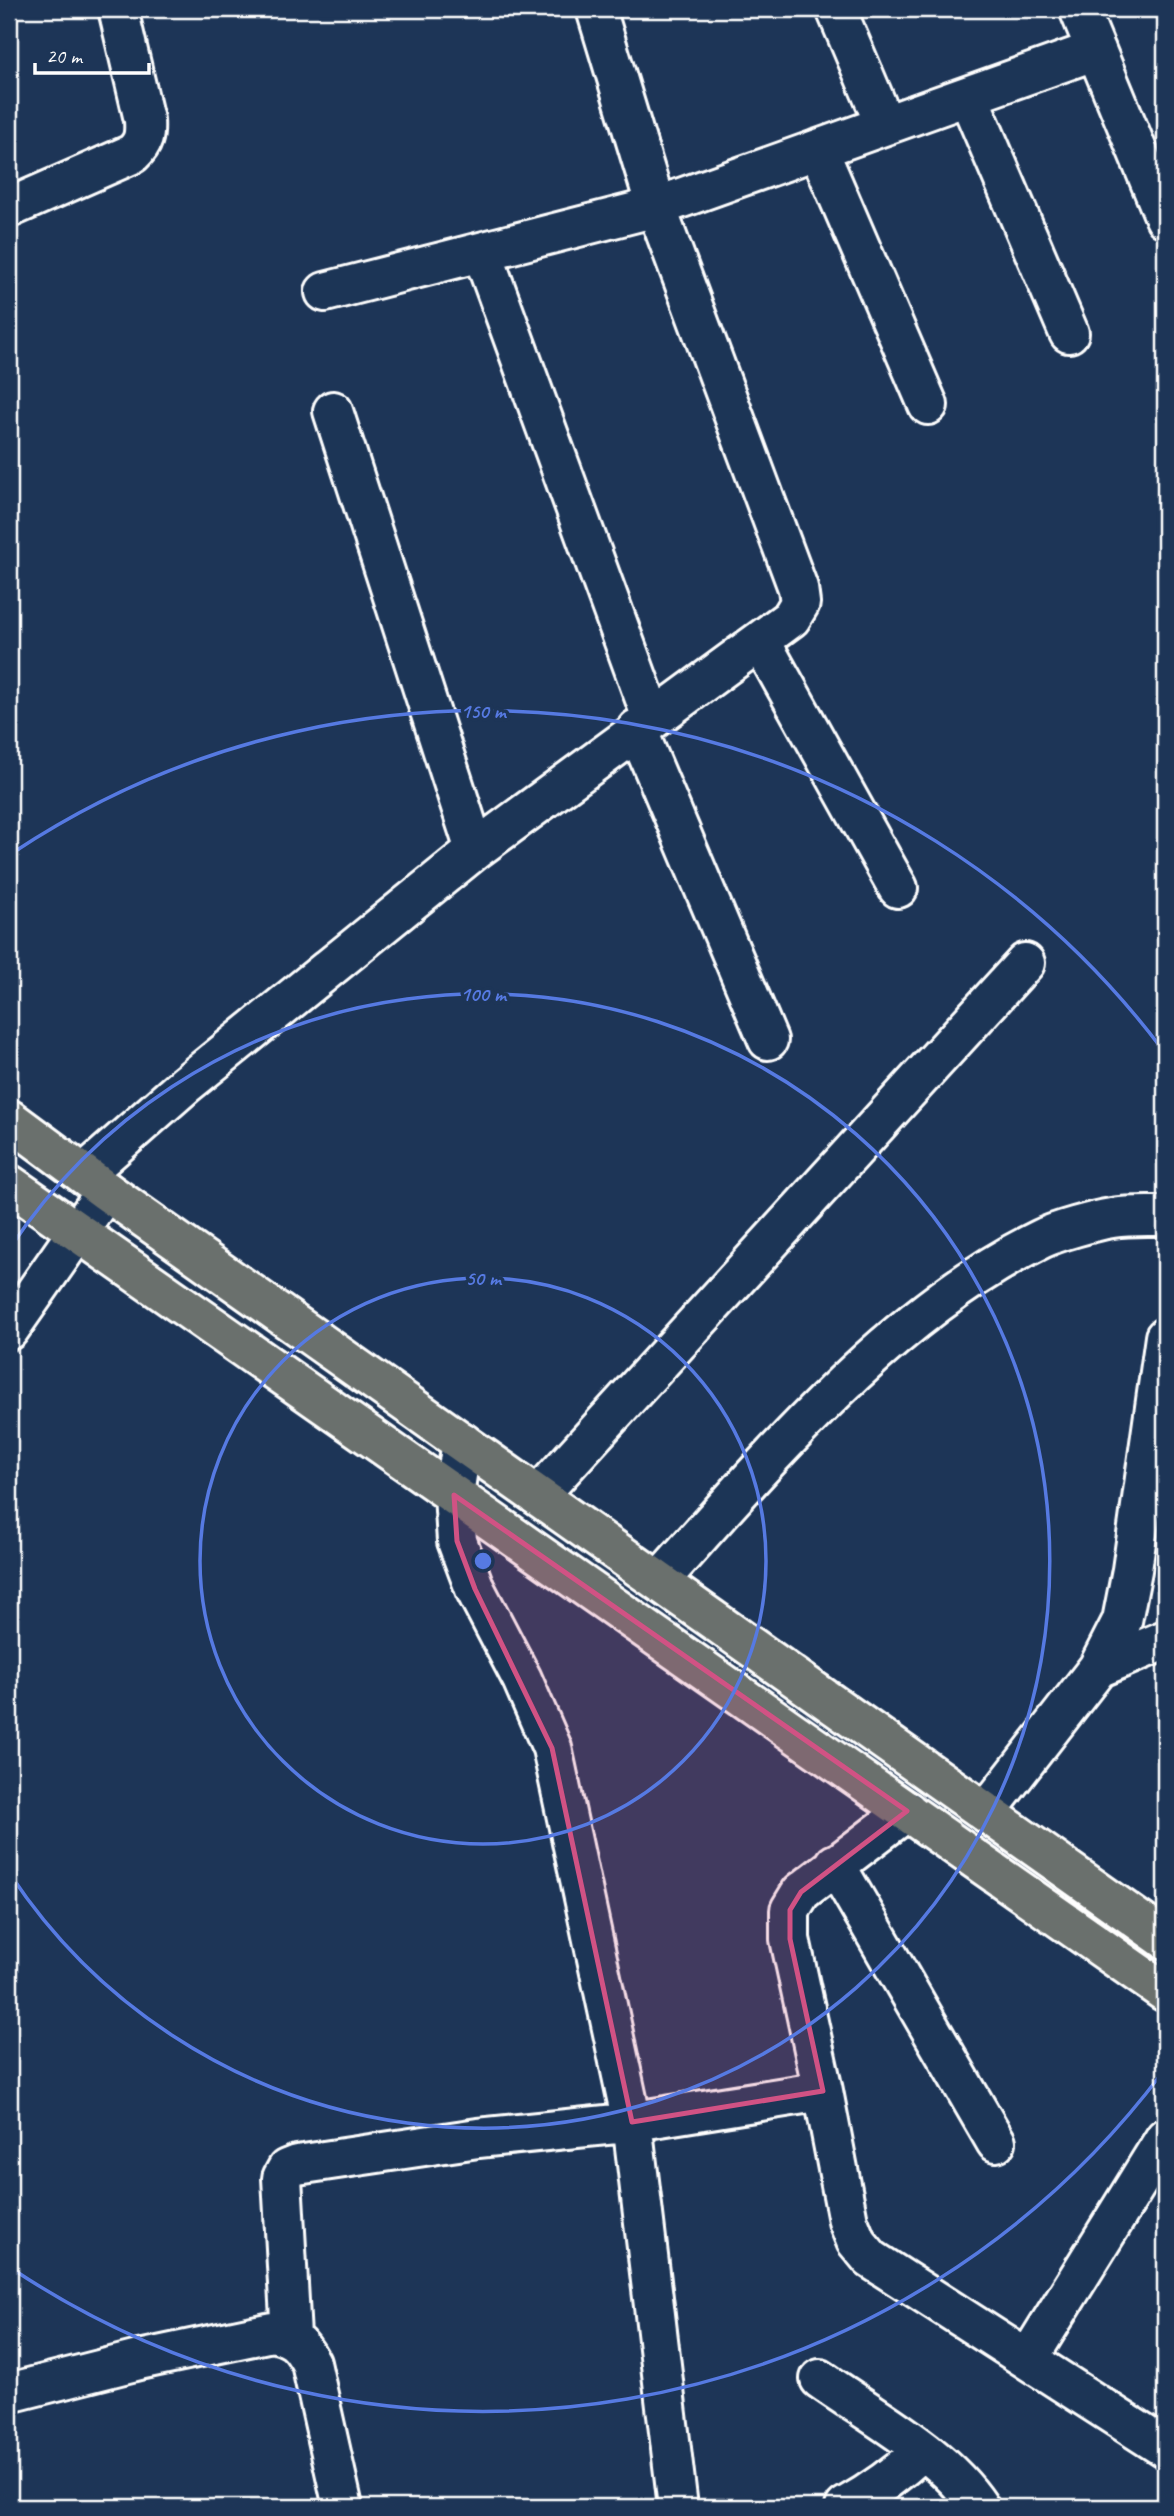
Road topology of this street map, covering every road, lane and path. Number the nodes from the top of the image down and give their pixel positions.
1 (118, 9) edge
2 (596, 9) edge
3 (836, 9) edge
4 (1079, 9) edge
5 (1096, 50) junction
6 (968, 96) junction
7 (885, 125) junction
8 (818, 149) junction
9 (656, 207) junction
10 (9, 208) edge
11 (1165, 218) edge
12 (482, 252) junction
13 (326, 292) dead end
14 (1069, 333) dead end
15 (928, 405) dead end
16 (333, 411) dead end
17 (761, 642) junction
18 (644, 724) junction
19 (475, 849) junction
20 (898, 888) dead end
21 (1025, 963) dead end
22 (768, 1040) dead end
23 (9, 1119) edge
24 (95, 1183) junction
25 (9, 1184) edge
26 (1165, 1216) edge
27 (77, 1232) junction
28 (9, 1330) edge
29 (1165, 1337) edge
30 (461, 1442) junction
31 (454, 1495) junction
32 (538, 1496) junction
33 (659, 1581) junction
34 (1165, 1640) edge
35 (1098, 1668) junction
36 (907, 1811) junction
37 (986, 1812) junction
38 (835, 1864) junction
39 (1165, 1939) edge
40 (1165, 1992) edge
41 (823, 2091) junction
42 (614, 2124) junction
43 (1165, 2138) edge
44 (996, 2142) dead end
45 (291, 2336) junction
46 (1028, 2360) junction
47 (820, 2379) dead end
48 (9, 2393) edge
49 (1165, 2448) edge
50 (923, 2450) junction
51 (343, 2507) edge
52 (678, 2507) edge
53 (845, 2507) edge
54 (979, 2507) edge

1 - 10 street
2 - 9 street
3 - 7 street
4 - 5 street
5 - 6 street
5 - 11 street
6 - 7 street
6 - 14 street
7 - 8 street
8 - 9 street
8 - 15 street
9 - 12 street
9 - 17 street
12 - 13 street
12 - 18 street
16 - 19 street
17 - 18 street
17 - 20 street
18 - 19 street
18 - 22 street
19 - 24 street
21 - 32 street
23 - 24 main road
24 - 27 street
24 - 30 main road
25 - 27 main road
26 - 33 street
27 - 28 street
27 - 31 main road
29 - 35 street
30 - 31 street
30 - 32 main road
31 - 36 main road
31 - 42 street
32 - 33 main road
33 - 37 main road
34 - 35 street
35 - 37 street
36 - 38 street
36 - 40 main road
37 - 39 main road
38 - 41 street
38 - 44 street
41 - 42 street
41 - 46 street
42 - 45 street
42 - 52 street
43 - 46 street
45 - 48 street
45 - 51 street
46 - 49 street
47 - 50 street
50 - 53 street
50 - 54 street

